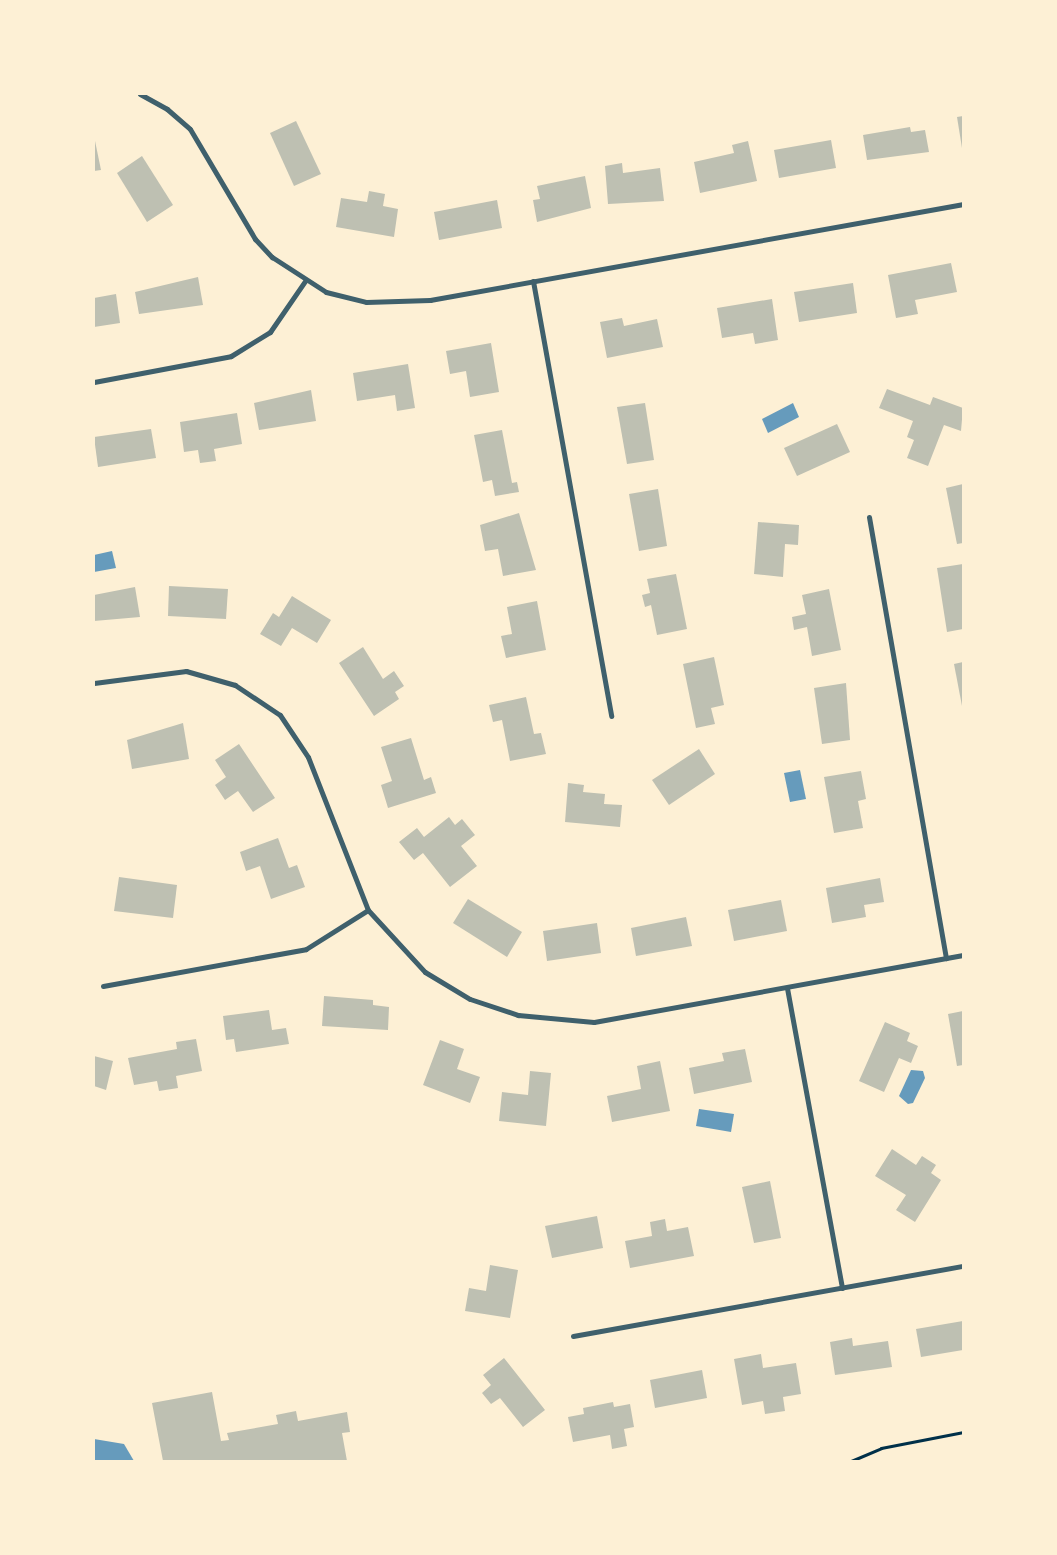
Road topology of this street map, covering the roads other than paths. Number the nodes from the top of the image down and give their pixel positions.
1 (140, 94) edge
2 (963, 204) edge
3 (305, 281) junction
4 (533, 281) junction
5 (94, 382) edge
6 (869, 517) dead end
7 (94, 683) edge
8 (611, 716) dead end
9 (368, 910) junction
10 (963, 955) edge
11 (946, 958) junction
12 (104, 986) dead end
13 (787, 988) junction
14 (963, 1266) edge
15 (842, 1288) junction
16 (573, 1336) dead end

1 - 3 street
2 - 4 street
3 - 4 street
3 - 5 street
4 - 8 street
6 - 11 street
7 - 9 street
9 - 12 street
9 - 13 street
10 - 11 street
11 - 13 street
13 - 15 street
14 - 15 street
15 - 16 street

